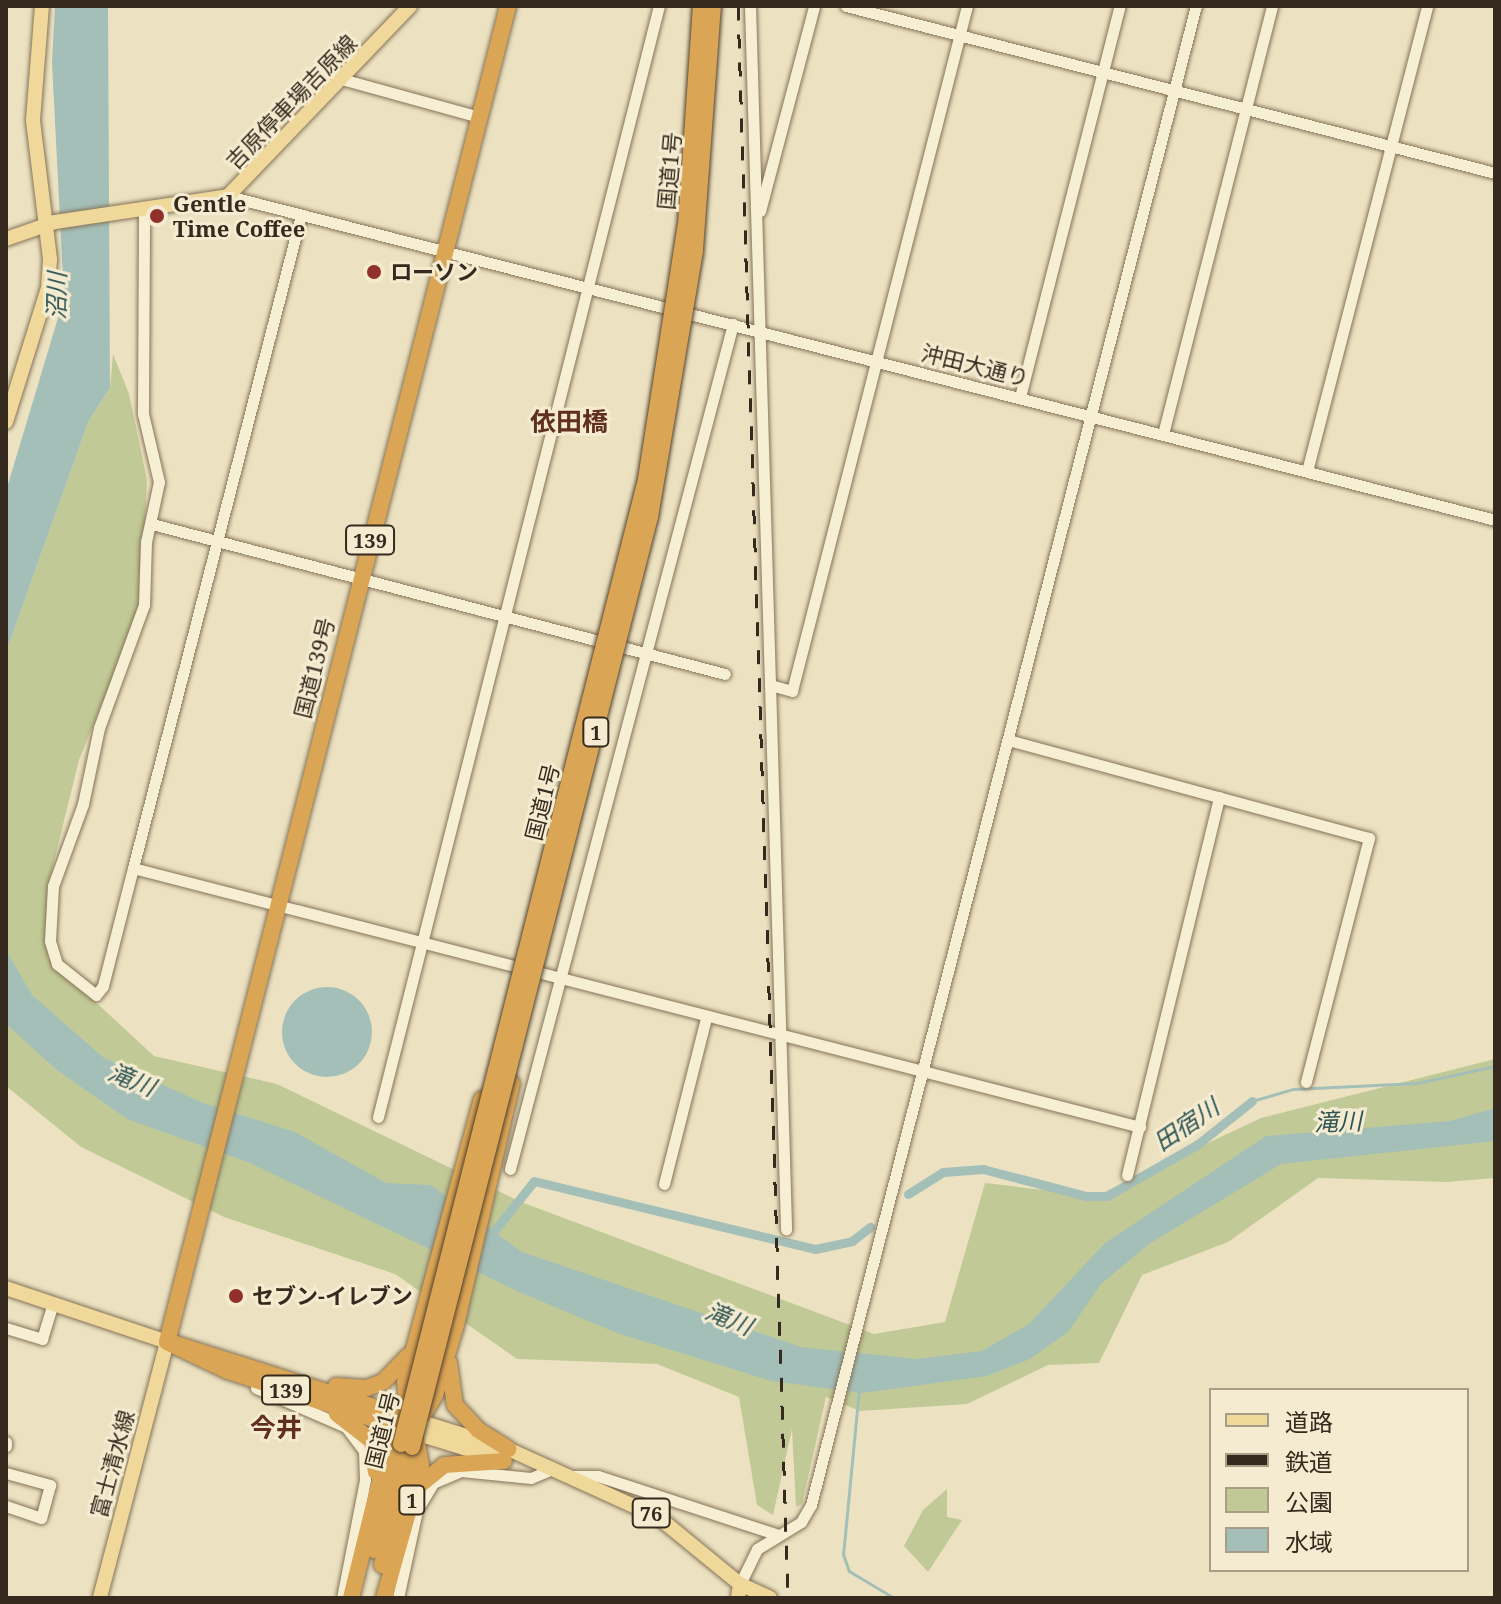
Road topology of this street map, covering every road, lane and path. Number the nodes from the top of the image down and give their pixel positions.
1 (42, 6) edge
2 (410, 6) edge
3 (508, 6) edge
4 (659, 6) edge
5 (701, 6) edge
6 (713, 6) edge
7 (750, 6) edge
8 (814, 6) edge
9 (846, 6) edge
10 (967, 6) edge
11 (1120, 6) edge
12 (1196, 6) edge
13 (1272, 6) edge
14 (1427, 6) edge
15 (960, 36) junction
16 (1102, 74) junction
17 (345, 80) junction
18 (1175, 91) junction
19 (1247, 109) junction
20 (479, 117) junction
21 (1392, 147) junction
22 (1495, 173) edge
23 (228, 196) junction
24 (144, 207) junction
25 (301, 215) junction
26 (50, 223) junction
27 (756, 226) junction
28 (6, 239) edge
29 (444, 251) junction
30 (588, 287) junction
31 (733, 324) junction
32 (761, 331) junction
33 (876, 361) junction
34 (1020, 397) junction
35 (1091, 416) junction
36 (6, 422) edge
37 (1163, 434) junction
38 (1307, 471) junction
39 (1495, 520) edge
40 (152, 524) junction
41 (217, 541) junction
42 (360, 579) junction
43 (503, 616) junction
44 (647, 654) junction
45 (725, 674) dead end
46 (770, 685) junction
47 (1008, 740) junction
48 (1219, 797) junction
49 (133, 868) junction
50 (277, 905) junction
51 (420, 943) junction
52 (563, 980) junction
53 (526, 982) junction
54 (706, 1018) junction
55 (780, 1036) junction
56 (924, 1071) junction
57 (1306, 1082) dead end
58 (378, 1117) dead end
59 (1140, 1127) junction
60 (510, 1169) dead end
61 (1127, 1175) dead end
62 (664, 1184) dead end
63 (786, 1229) dead end
64 (6, 1288) edge
65 (53, 1303) junction
66 (6, 1328) edge
67 (167, 1342) junction
68 (414, 1344) junction
69 (448, 1353) junction
70 (228, 1371) junction
71 (303, 1388) junction
72 (411, 1425) junction
73 (506, 1455) junction
74 (550, 1470) junction
75 (6, 1473) edge
76 (567, 1476) junction
77 (415, 1489) junction
78 (376, 1490) junction
79 (670, 1500) junction
80 (6, 1506) edge
81 (658, 1517) junction
82 (778, 1535) junction
83 (739, 1591) edge
84 (100, 1598) edge
85 (342, 1598) edge
86 (351, 1598) edge
87 (361, 1598) edge
88 (374, 1598) edge
89 (384, 1598) edge
90 (398, 1598) edge
91 (770, 1598) edge

1 - 26 main road
2 - 17 main road, 吉原停車場吉原線
3 - 20 highway, 国道139号 / 139
4 - 30 street
5 - 53 highway, 国道1号 / 1, bridge
6 - 53 highway, 国道1号 / 1, bridge
7 - 27 street
8 - 27 street
9 - 15 street
10 - 15 street
11 - 16 street
12 - 18 street
13 - 19 street
14 - 21 street
15 - 16 street
15 - 33 street
16 - 18 street
16 - 34 street
17 - 20 street
17 - 23 main road, 吉原停車場吉原線
18 - 19 street
18 - 35 street
19 - 21 street
19 - 37 street
20 - 29 highway, 国道139号 / 139
21 - 22 street
21 - 38 street
23 - 24 main road, 吉原停車場吉原線
23 - 25 street, 沖田大通り
24 - 26 main road, 吉原停車場吉原線
24 - 40 street
25 - 29 street, 沖田大通り
25 - 41 street
26 - 28 main road, 吉原停車場吉原線
26 - 36 main road
27 - 32 street
29 - 30 street, 沖田大通り
29 - 42 highway, 国道139号 / 139
30 - 31 street, 沖田大通り
30 - 43 street
31 - 32 street, 沖田大通り
31 - 44 street
32 - 33 street, 沖田大通り
32 - 46 street
33 - 34 street, 沖田大通り
33 - 46 street
34 - 35 street, 沖田大通り
35 - 37 street, 沖田大通り
35 - 47 street
37 - 38 street, 沖田大通り
38 - 39 street, 沖田大通り
40 - 41 street
40 - 49 street
41 - 42 street
41 - 49 street
42 - 43 street
42 - 50 highway, 国道139号 / 139
43 - 44 street
43 - 51 street
44 - 45 street
44 - 52 street
46 - 55 street
47 - 48 street
47 - 56 street
48 - 57 street
48 - 59 street
49 - 50 street
50 - 51 street
50 - 67 highway, 国道139号 / 139
51 - 52 street
51 - 58 street
52 - 54 street
52 - 60 street
53 - 68 highway, 1, bridge
53 - 69 highway, 1, bridge
53 - 87 highway, 国道1号 / 1, bridge
53 - 88 highway, 国道1号 / 1, bridge
54 - 55 street
54 - 62 street
55 - 56 street
55 - 63 street
56 - 59 street
56 - 82 street
59 - 61 street
64 - 65 main road
65 - 66 street
65 - 67 main road
67 - 70 highway, 139
67 - 71 highway, 139
67 - 84 main road, 富士清水線
68 - 71 highway, 1
68 - 72 highway, 1
69 - 72 highway, 1
69 - 73 highway, 1
70 - 71 highway, 139
70 - 85 street
71 - 72 highway, 139
71 - 78 highway, 1
72 - 73 main road, 76
72 - 77 highway, 1
72 - 78 highway, 1
73 - 74 main road, 76
73 - 77 highway, 1
74 - 76 main road, 76
74 - 90 street
75 - 80 street
76 - 79 street
76 - 81 main road, 76
77 - 89 highway, 1
78 - 86 highway, 1
79 - 81 street
79 - 82 street
81 - 83 main road, 76
82 - 83 street
83 - 91 main road

